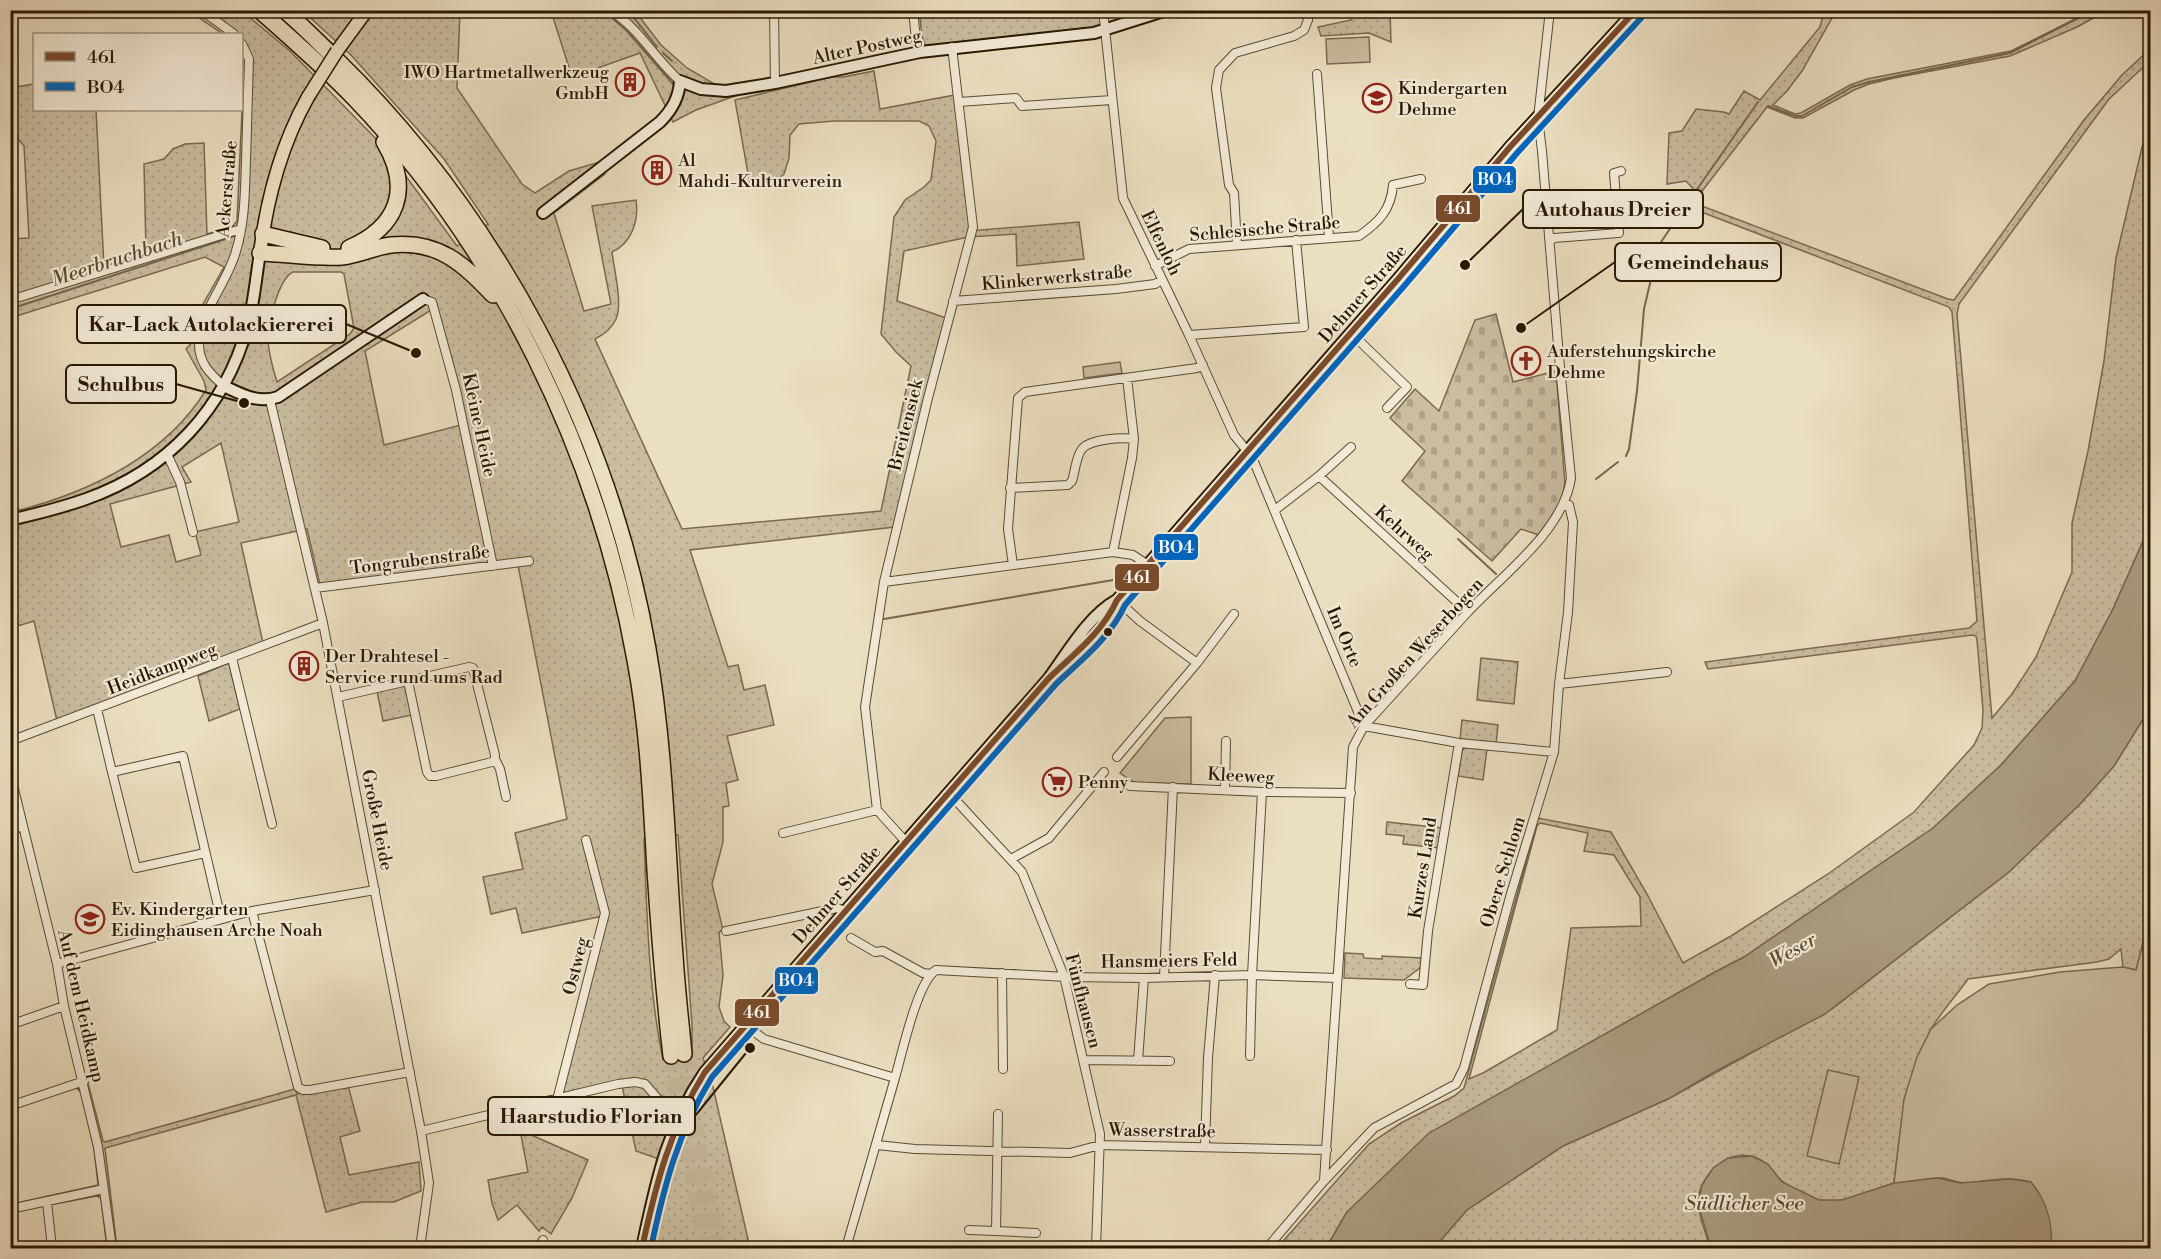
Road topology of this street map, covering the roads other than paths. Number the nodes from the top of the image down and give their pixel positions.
1 (201, 10) edge
2 (260, 10) edge
3 (367, 10) edge
4 (610, 10) edge
5 (774, 10) edge
6 (913, 10) edge
7 (1103, 10) edge
8 (1167, 10) edge
9 (1306, 10) edge
10 (1550, 10) edge
11 (1636, 10) edge
12 (288, 13) edge
13 (624, 14) edge
14 (1104, 30) junction
15 (233, 33) edge
16 (243, 47) edge
17 (952, 47) junction
18 (920, 52) junction
19 (1317, 74) dead end
20 (680, 81) junction
21 (775, 83) junction
22 (1112, 100) junction
23 (959, 102) junction
24 (365, 111) junction
25 (1538, 118) junction
26 (1621, 171) dead end
27 (1421, 179) dead end
28 (543, 213) dead end
29 (241, 229) junction
30 (263, 234) junction
31 (1329, 237) junction
32 (1296, 240) junction
33 (1550, 241) junction
34 (1237, 245) junction
35 (260, 253) junction
36 (1155, 266) junction
37 (1162, 280) junction
38 (423, 299) joint
39 (10, 300) edge
40 (953, 301) junction
41 (513, 316) junction
42 (1351, 333) junction
43 (1189, 335) junction
44 (1203, 365) junction
45 (1127, 378) junction
46 (224, 386) junction
47 (270, 400) junction
48 (1387, 408) dead end
49 (1134, 439) junction
50 (1351, 447) dead end
51 (1247, 451) junction
52 (167, 454) junction
53 (1319, 476) junction
54 (1010, 488) junction
55 (1564, 506) junction
56 (1275, 510) junction
57 (10, 520) edge
58 (193, 532) dead end
59 (1113, 552) junction
60 (529, 561) dead end
61 (1013, 565) junction
62 (1148, 565) junction
63 (493, 566) junction
64 (884, 582) junction
65 (315, 588) junction
66 (1117, 600) junction
67 (1468, 612) junction
68 (1234, 614) dead end
69 (323, 623) junction
70 (232, 658) junction
71 (1197, 663) junction
72 (1666, 672) dead end
73 (408, 681) junction
74 (1559, 684) junction
75 (338, 697) junction
76 (97, 709) junction
77 (1364, 726) junction
78 (10, 741) edge
79 (1226, 741) dead end
80 (1459, 743) junction
81 (1554, 752) junction
82 (1117, 757) dead end
83 (495, 759) junction
84 (112, 772) junction
85 (1104, 772) dead end
86 (10, 773) edge
87 (1130, 786) dead end
88 (1173, 787) junction
89 (1225, 790) junction
90 (1262, 792) junction
91 (949, 793) junction
92 (1351, 793) junction
93 (506, 797) dead end
94 (877, 810) junction
95 (272, 824) dead end
96 (23, 826) junction
97 (10, 830) edge
98 (783, 833) dead end
99 (586, 840) dead end
100 (906, 842) junction
101 (205, 853) junction
102 (1011, 859) junction
103 (375, 890) junction
104 (252, 911) junction
105 (845, 911) junction
106 (221, 919) junction
107 (726, 931) dead end
108 (851, 938) dead end
109 (57, 964) junction
110 (1002, 973) junction
111 (931, 974) junction
112 (1215, 975) junction
113 (1252, 975) junction
114 (1064, 976) junction
115 (1164, 977) junction
116 (1144, 978) junction
117 (1337, 978) junction
118 (1410, 984) dead end
119 (64, 1006) junction
120 (10, 1025) edge
121 (745, 1025) junction
122 (1250, 1056) dead end
123 (1083, 1060) junction
124 (1138, 1061) junction
125 (1170, 1061) dead end
126 (1003, 1069) dead end
127 (410, 1072) junction
128 (895, 1078) junction
129 (84, 1082) junction
130 (557, 1100) junction
131 (10, 1106) edge
132 (679, 1114) junction
133 (998, 1114) dead end
134 (421, 1131) junction
135 (877, 1145) junction
136 (1100, 1145) junction
137 (1205, 1146) junction
138 (1327, 1150) junction
139 (998, 1151) junction
140 (1324, 1181) junction
141 (104, 1189) junction
142 (47, 1202) junction
143 (10, 1209) edge
144 (969, 1230) dead end
145 (996, 1231) junction
146 (1036, 1233) dead end
147 (543, 1240) dead end
148 (52, 1248) edge
149 (112, 1248) edge
150 (420, 1248) edge
151 (538, 1248) edge
152 (642, 1248) edge
153 (846, 1248) edge
154 (1096, 1248) edge
155 (1267, 1248) edge

1 - 15 street
2 - 24 highway
3 - 30 main road, bridge
4 - 13 street, Alter Postweg
5 - 21 street
6 - 18 street
7 - 14 street, Elfenloh
8 - 14 street, Alter Postweg
9 - 34 street
10 - 25 street, Am Großen Weserbogen
11 - 25 street, Dehmer Straße
12 - 41 highway
13 - 20 street, Alter Postweg
14 - 17 street, Alter Postweg
14 - 22 street, Elfenloh
16 - 29 street, Ackerstraße
17 - 18 street, Alter Postweg
17 - 23 street, Breitensiek
18 - 21 street, Alter Postweg
19 - 31 street
20 - 21 street, Alter Postweg
20 - 28 street
22 - 23 street
22 - 36 street, Elfenloh
23 - 40 street, Breitensiek
24 - 30 highway
24 - 41 highway
25 - 33 street, Am Großen Weserbogen
25 - 42 street, Dehmer Straße
26 - 33 street
27 - 31 street, Schlesische Straße
29 - 39 street
29 - 46 street, Ackerstraße
30 - 35 main road
31 - 32 street, Schlesische Straße
32 - 34 street, Schlesische Straße
32 - 43 street
33 - 55 street, Am Großen Weserbogen
34 - 36 street, Schlesische Straße
35 - 41 highway
35 - 46 street
36 - 37 street, Elfenloh
37 - 40 street, Klinkerwerkstraße
37 - 43 street, Elfenloh
38 - 47 street
38 - 63 street, Kleine Heide
40 - 64 street, Breitensiek
42 - 48 street
42 - 51 street, Dehmer Straße
43 - 44 street, Elfenloh
44 - 45 street
44 - 51 street, Elfenloh
45 - 49 street
45 - 54 street
46 - 47 street
46 - 52 street
47 - 65 street, Große Heide
49 - 54 street
49 - 59 street
50 - 53 street
51 - 56 street, Im Orte
51 - 62 street, Dehmer Straße
52 - 57 street
52 - 58 street
53 - 56 street
53 - 67 street, Kehrweg
54 - 61 street
55 - 67 street, Am Großen Weserbogen
55 - 74 street, Obere Schlom
56 - 77 street, Im Orte
59 - 61 street
59 - 62 street
60 - 63 street, Tongrubenstraße
61 - 64 street
62 - 66 street, Dehmer Straße
63 - 65 street, Tongrubenstraße
64 - 94 street, Breitensiek
65 - 69 street, Große Heide
66 - 71 street
66 - 91 street, Dehmer Straße
67 - 77 street, Am Großen Weserbogen
68 - 71 street
69 - 70 street, Heidkampweg
69 - 75 street, Große Heide
70 - 76 street, Heidkampweg
70 - 95 street
71 - 82 street
72 - 74 street
73 - 75 street
73 - 83 street
73 - 83 street
74 - 81 street, Obere Schlom
75 - 103 street, Große Heide
76 - 78 street, Heidkampweg
76 - 84 street
77 - 80 street
77 - 92 street, Am Großen Weserbogen
79 - 89 street
80 - 81 street
80 - 118 street, Kurzes Land
81 - 140 street, Obere Schlom
83 - 93 street
84 - 101 street
84 - 101 street
85 - 102 street
86 - 96 street, Auf dem Heidkamp
87 - 88 street, Kleeweg
88 - 89 street, Kleeweg
88 - 115 street
89 - 90 street, Kleeweg
90 - 92 street, Kleeweg
90 - 113 street
91 - 100 street, Dehmer Straße
91 - 102 street, Fünfhausen
92 - 117 street, Am Großen Weserbogen
94 - 98 street
94 - 100 street
96 - 97 street
96 - 109 street, Auf dem Heidkamp
99 - 130 street, Ostweg
100 - 105 street, Dehmer Straße
101 - 106 street
102 - 114 street, Fünfhausen
103 - 104 street
103 - 127 street, Große Heide
104 - 106 street
104 - 127 street
105 - 107 street
105 - 121 street, Dehmer Straße
106 - 109 street
108 - 111 street
109 - 119 street, Auf dem Heidkamp
110 - 111 street, Hansmeiers Feld
110 - 114 street, Hansmeiers Feld
110 - 126 street
111 - 128 street
112 - 113 street, Hansmeiers Feld
112 - 115 street, Hansmeiers Feld
112 - 137 street
113 - 117 street, Hansmeiers Feld
113 - 122 street
114 - 116 street, Hansmeiers Feld
114 - 123 street, Fünfhausen
115 - 116 street, Hansmeiers Feld
116 - 124 street
117 - 138 street, Am Großen Weserbogen
119 - 120 street
119 - 129 street, Auf dem Heidkamp
121 - 128 street
121 - 132 street, Dehmer Straße
123 - 124 street
123 - 136 street, Fünfhausen
124 - 125 street
127 - 134 street, Große Heide
128 - 135 street
129 - 131 street
129 - 141 street, Auf dem Heidkamp
130 - 132 street
130 - 134 street
132 - 152 street, Dehmer Straße
133 - 139 street
134 - 150 street, Große Heide
135 - 139 street, Wasserstraße
135 - 153 street
136 - 137 street, Wasserstraße
136 - 139 street, Wasserstraße
136 - 154 street, Fünfhausen
137 - 138 street, Wasserstraße
138 - 140 street, Am Großen Weserbogen
139 - 145 street
140 - 155 street
141 - 142 street
141 - 149 street, Auf dem Heidkamp
142 - 143 street
142 - 148 street
144 - 145 street
145 - 146 street
147 - 151 street

